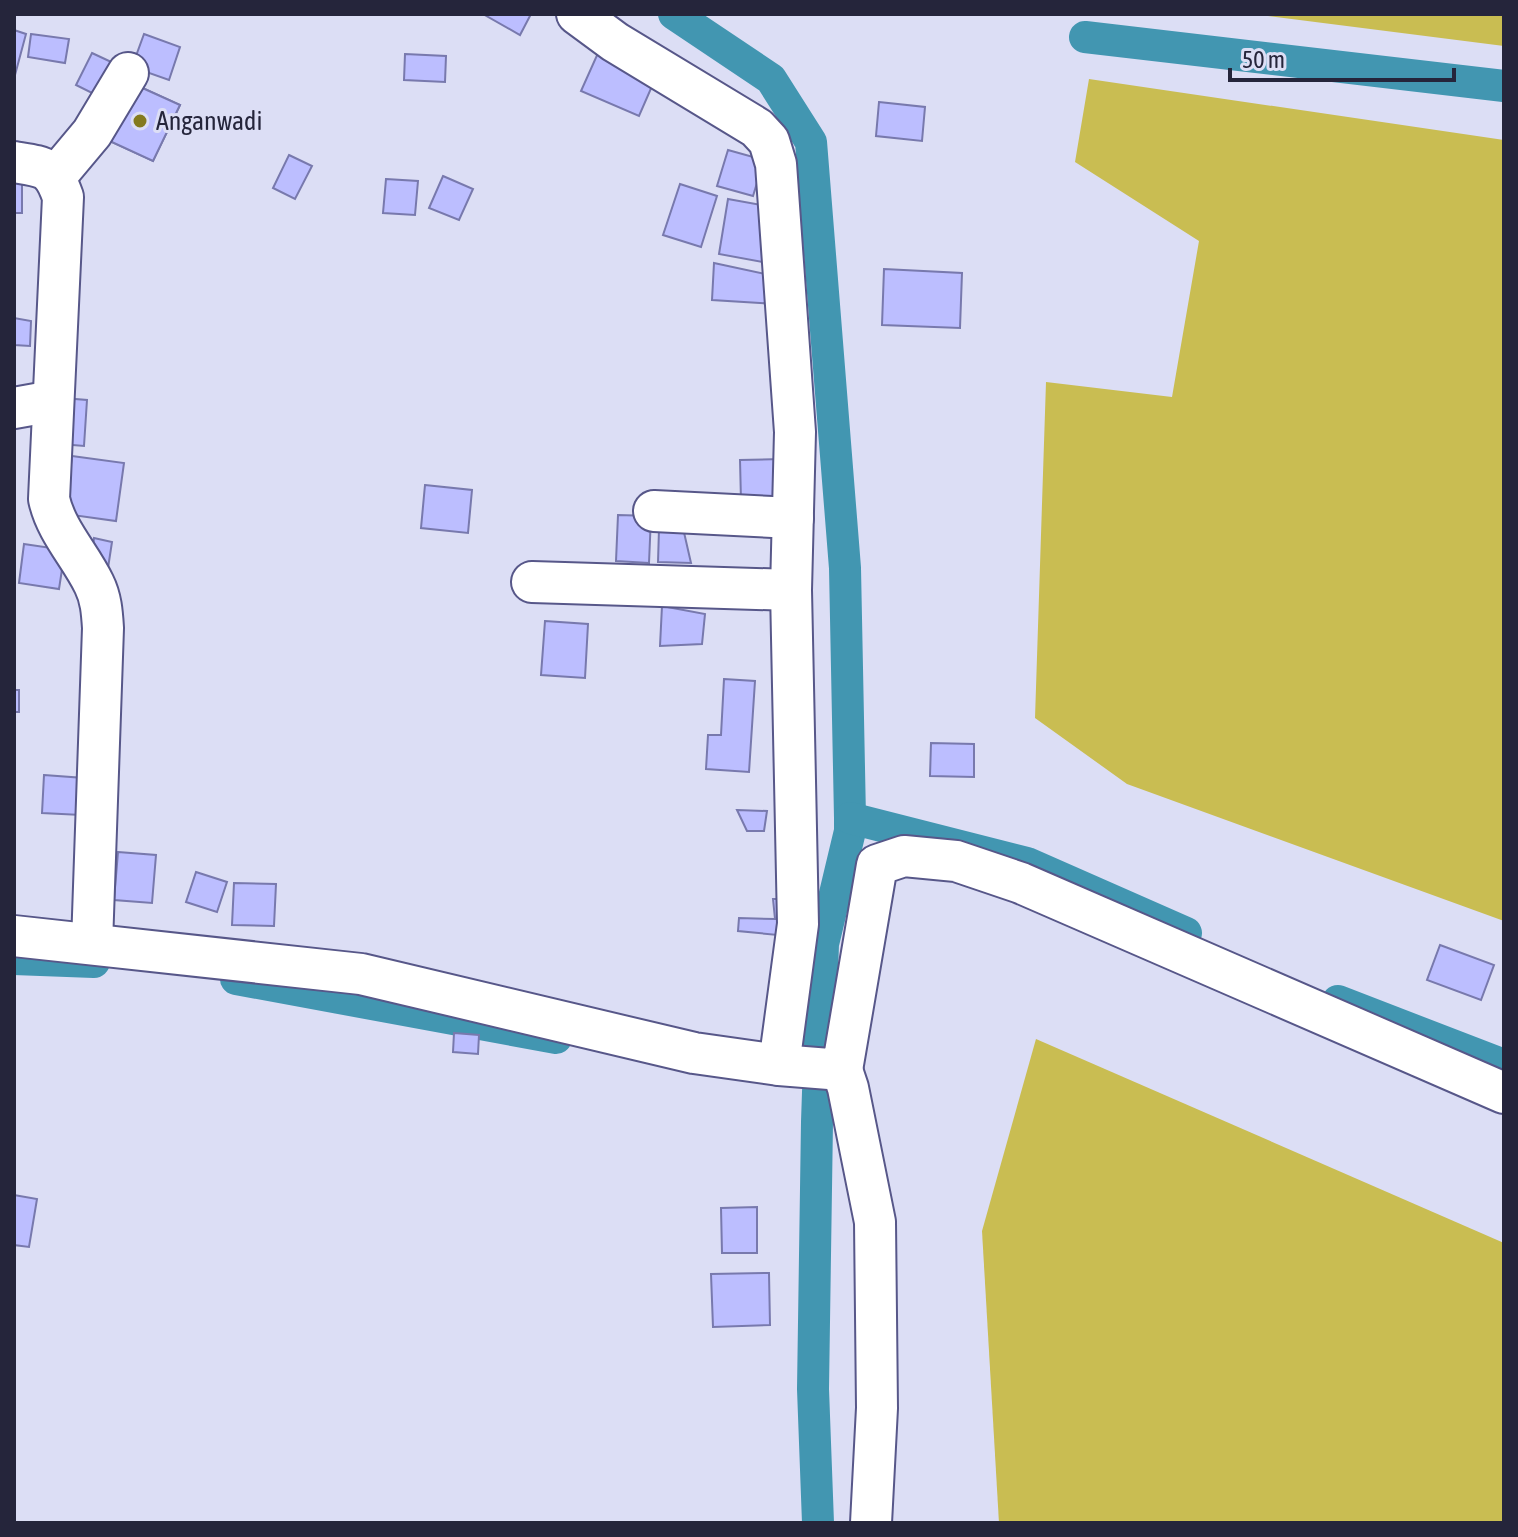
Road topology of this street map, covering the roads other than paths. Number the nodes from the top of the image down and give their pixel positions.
1 (577, 14) edge
2 (128, 73) dead end
3 (14, 162) edge
4 (56, 176) junction
5 (53, 401) junction
6 (14, 408) edge
7 (654, 511) dead end
8 (793, 518) junction
9 (532, 582) dead end
10 (791, 590) junction
11 (14, 936) edge
12 (92, 944) junction
13 (812, 1068) junction
14 (1504, 1093) edge
15 (871, 1523) edge

1 - 8 street
2 - 4 street
3 - 4 street
4 - 5 street
5 - 6 street
5 - 12 street
7 - 8 street
8 - 10 street
9 - 10 street
10 - 13 street
11 - 12 street
12 - 13 street
13 - 14 street
13 - 15 street

